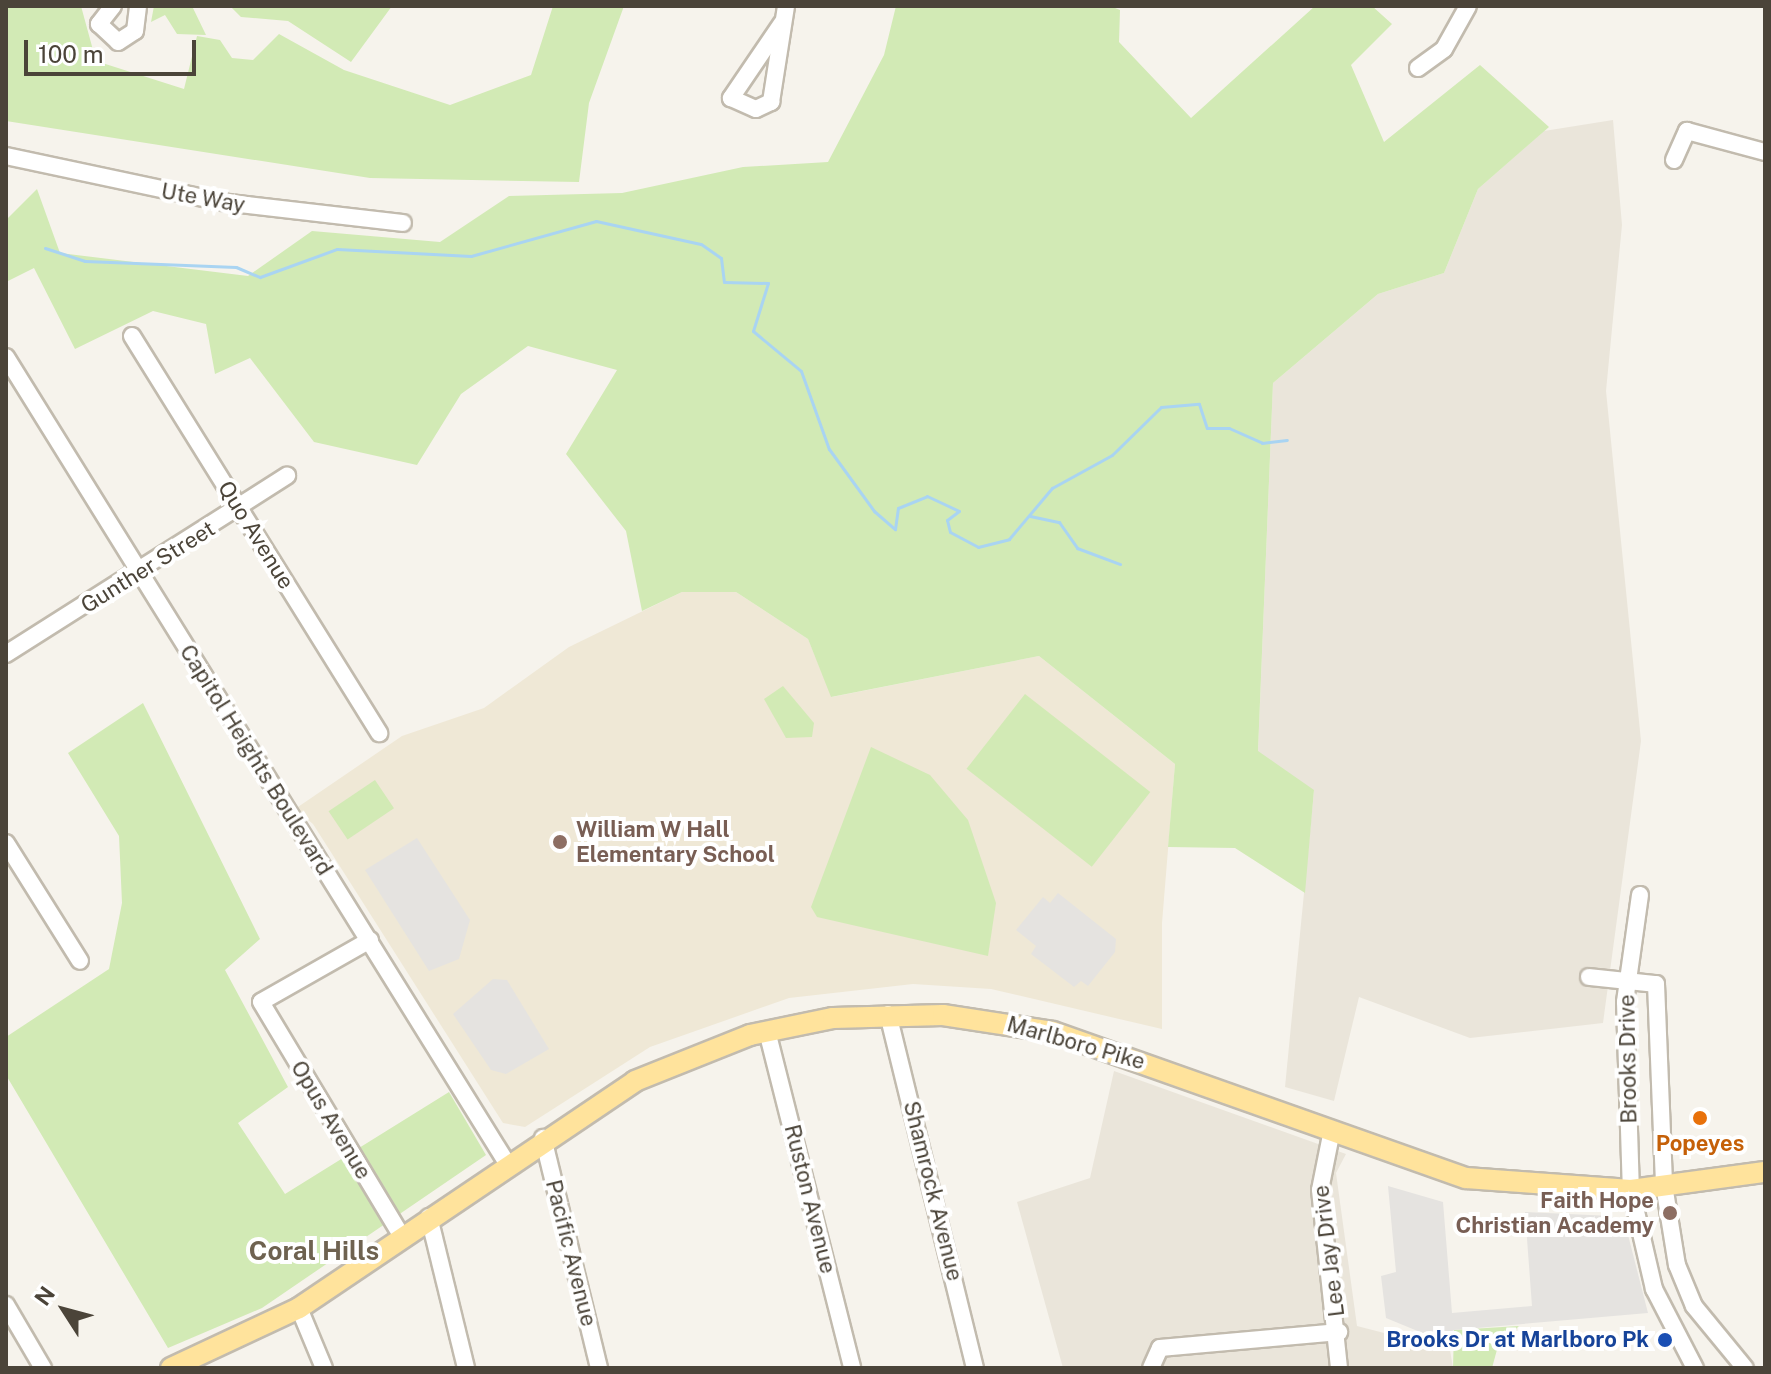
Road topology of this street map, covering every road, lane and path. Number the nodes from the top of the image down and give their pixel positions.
1 (113, 6) edge
2 (138, 6) edge
3 (786, 6) edge
4 (1468, 6) edge
5 (782, 23) junction
6 (1418, 68) dead end
7 (1765, 152) edge
8 (6, 156) edge
9 (1674, 160) dead end
10 (403, 223) dead end
11 (132, 336) dead end
12 (6, 357) edge
13 (287, 476) dead end
14 (241, 510) junction
15 (139, 574) junction
16 (6, 654) edge
17 (379, 733) dead end
18 (6, 843) edge
19 (1640, 895) dead end
20 (370, 940) junction
21 (80, 961) dead end
22 (1589, 977) dead end
23 (1627, 983) junction
24 (888, 1014) junction
25 (767, 1031) junction
26 (1331, 1135) junction
27 (543, 1138) junction
28 (507, 1163) junction
29 (1765, 1172) edge
30 (1664, 1185) junction
31 (1631, 1190) junction
32 (429, 1217) junction
33 (402, 1237) junction
34 (6, 1305) edge
35 (299, 1308) junction
36 (1339, 1332) junction
37 (43, 1368) edge
38 (171, 1368) edge
39 (324, 1368) edge
40 (466, 1368) edge
41 (599, 1368) edge
42 (852, 1368) edge
43 (975, 1368) edge
44 (1151, 1368) edge
45 (1339, 1368) edge
46 (1695, 1368) edge
47 (1745, 1368) edge

1 - 2 street
3 - 5 street
4 - 6 street
5 - 5 street
7 - 9 street
8 - 10 street, Ute Way
11 - 14 street, Quo Avenue
12 - 15 street, Capitol Heights Boulevard
13 - 14 street, Gunther Street
14 - 15 street, Gunther Street
14 - 17 street, Quo Avenue
15 - 16 street, Gunther Street
15 - 20 street, Capitol Heights Boulevard
18 - 21 street
19 - 23 street
20 - 28 street, Capitol Heights Boulevard
20 - 33 street, Opus Avenue
22 - 23 street
23 - 30 street, Brooks Drive
23 - 31 street, Brooks Drive
24 - 25 main road, Marlboro Pike
24 - 26 main road, Marlboro Pike
24 - 43 street, Shamrock Avenue
25 - 27 main road, Marlboro Pike
25 - 42 street, Ruston Avenue
26 - 31 main road, Marlboro Pike
26 - 36 street, Lee Jay Drive
27 - 28 main road, Marlboro Pike
27 - 41 street, Pacific Avenue
28 - 32 main road, Marlboro Pike
29 - 30 main road, Marlboro Pike
30 - 31 main road, Marlboro Pike
30 - 47 street, Brooks Drive
31 - 46 street, Brooks Drive
32 - 33 main road, Marlboro Pike
32 - 40 street
33 - 35 main road, Marlboro Pike
34 - 37 street
35 - 38 main road, Marlboro Pike
35 - 39 street
36 - 44 street
36 - 45 street, Lee Jay Drive

